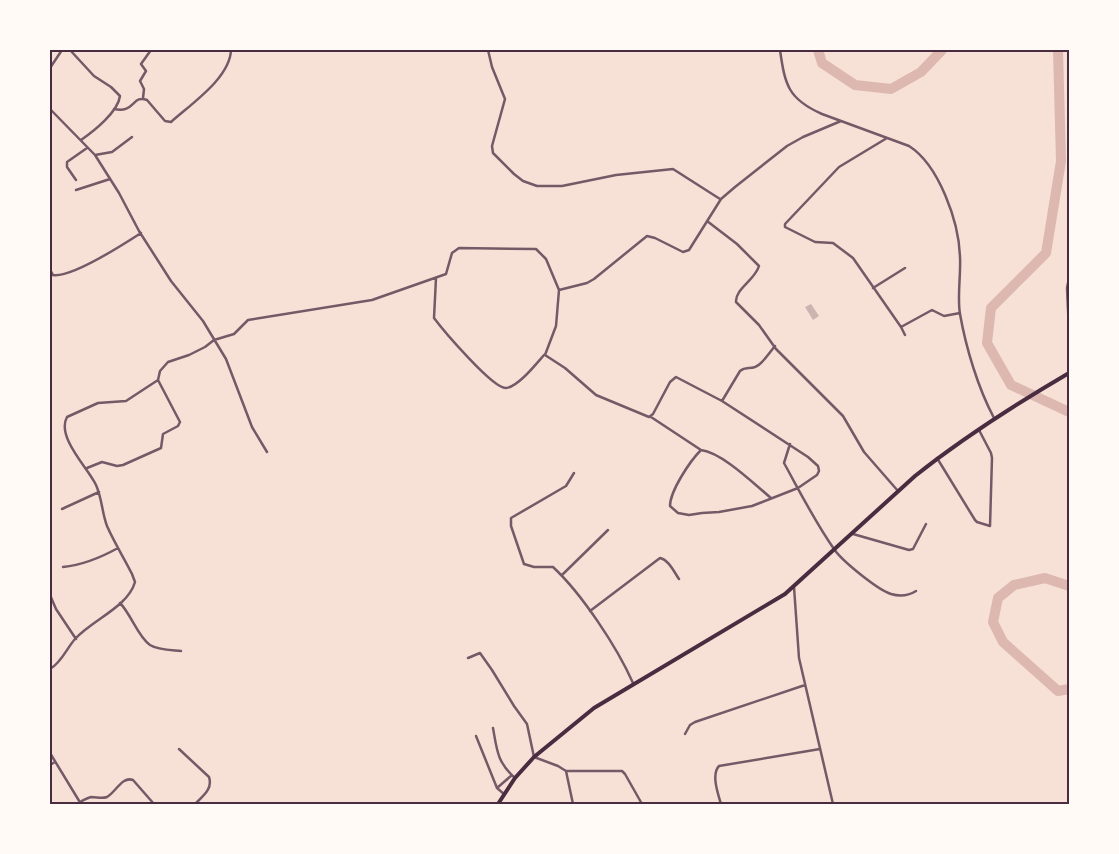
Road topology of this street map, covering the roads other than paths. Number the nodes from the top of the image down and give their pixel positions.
1 (62, 50) edge
2 (70, 50) edge
3 (151, 50) edge
4 (231, 50) edge
5 (488, 50) edge
6 (780, 50) edge
7 (50, 68) edge
8 (143, 98) junction
9 (50, 109) edge
10 (114, 109) junction
11 (841, 121) junction
12 (132, 137) dead end
13 (888, 138) junction
14 (80, 141) junction
15 (87, 148) junction
16 (94, 156) junction
17 (110, 179) junction
18 (76, 180) dead end
19 (76, 190) dead end
20 (721, 199) junction
21 (707, 221) junction
22 (141, 233) junction
23 (905, 268) dead end
24 (50, 270) edge
25 (436, 278) junction
26 (1069, 278) edge
27 (873, 288) junction
28 (559, 290) junction
29 (1068, 305) edge
30 (960, 313) junction
31 (901, 327) junction
32 (1069, 331) edge
33 (905, 335) dead end
34 (214, 340) junction
35 (775, 346) junction
36 (545, 354) junction
37 (1069, 374) edge
38 (158, 380) junction
39 (722, 402) junction
40 (651, 417) junction
41 (995, 420) junction
42 (979, 430) junction
43 (790, 444) junction
44 (702, 450) junction
45 (266, 452) dead end
46 (937, 458) junction
47 (87, 468) junction
48 (574, 473) dead end
49 (798, 488) junction
50 (899, 491) junction
51 (99, 492) junction
52 (771, 498) junction
53 (62, 510) dead end
54 (926, 524) dead end
55 (608, 530) dead end
56 (853, 534) junction
57 (118, 548) junction
58 (835, 550) junction
59 (63, 567) dead end
60 (562, 575) junction
61 (679, 579) dead end
62 (794, 587) junction
63 (916, 591) dead end
64 (50, 595) edge
65 (120, 602) junction
66 (590, 611) junction
67 (76, 639) junction
68 (181, 651) dead end
69 (468, 658) dead end
70 (50, 664) edge
71 (52, 668) edge
72 (633, 683) junction
73 (805, 685) junction
74 (493, 728) dead end
75 (685, 734) dead end
76 (476, 736) dead end
77 (179, 749) dead end
78 (820, 749) junction
79 (50, 753) edge
80 (534, 758) junction
81 (53, 764) edge
82 (566, 772) junction
83 (514, 776) junction
84 (497, 788) junction
85 (504, 794) junction
86 (81, 803) edge
87 (154, 804) edge
88 (195, 804) edge
89 (499, 804) edge
90 (573, 804) edge
91 (642, 804) edge
92 (721, 804) edge
93 (833, 804) edge

1 - 7 street
2 - 10 street
3 - 8 street
4 - 8 street
5 - 20 street
6 - 11 street
8 - 10 street
9 - 14 street
10 - 14 street
11 - 13 street
11 - 20 street
12 - 16 street
13 - 27 street
13 - 30 street
14 - 15 street
15 - 16 street
15 - 18 street
16 - 17 street
17 - 19 street
17 - 22 street
20 - 21 street
21 - 28 street
21 - 35 street
22 - 24 street
22 - 34 street
23 - 27 street
25 - 28 street
25 - 34 street
25 - 36 street
26 - 29 street
27 - 31 street
28 - 36 street
29 - 32 street
30 - 31 street
30 - 41 street
31 - 33 street
34 - 38 street
34 - 45 street
35 - 39 street
35 - 50 street
36 - 40 street
37 - 41 main road
38 - 47 street
38 - 47 street
39 - 40 street
39 - 43 street
40 - 44 street
41 - 42 main road
42 - 46 main road
42 - 46 street
43 - 49 street
43 - 49 street
44 - 52 street
44 - 52 street
46 - 50 main road
47 - 51 street
48 - 60 street
49 - 52 street
49 - 58 street
50 - 56 main road
51 - 53 street
51 - 57 street
54 - 56 street
55 - 60 street
56 - 58 main road
57 - 59 street
57 - 65 street
58 - 62 main road
58 - 63 street
60 - 66 street
61 - 66 street
62 - 72 main road
62 - 73 street
64 - 67 street
65 - 67 street
65 - 68 street
66 - 72 street
67 - 71 street
69 - 80 street
70 - 71 street
72 - 80 main road
73 - 75 street
73 - 78 street
74 - 83 street
76 - 84 street
77 - 88 street
78 - 92 street
78 - 93 street
79 - 81 street
80 - 82 street
80 - 83 main road
81 - 86 street
82 - 90 street
82 - 91 street
83 - 84 street
83 - 85 main road
84 - 85 street
85 - 89 main road
86 - 87 street

